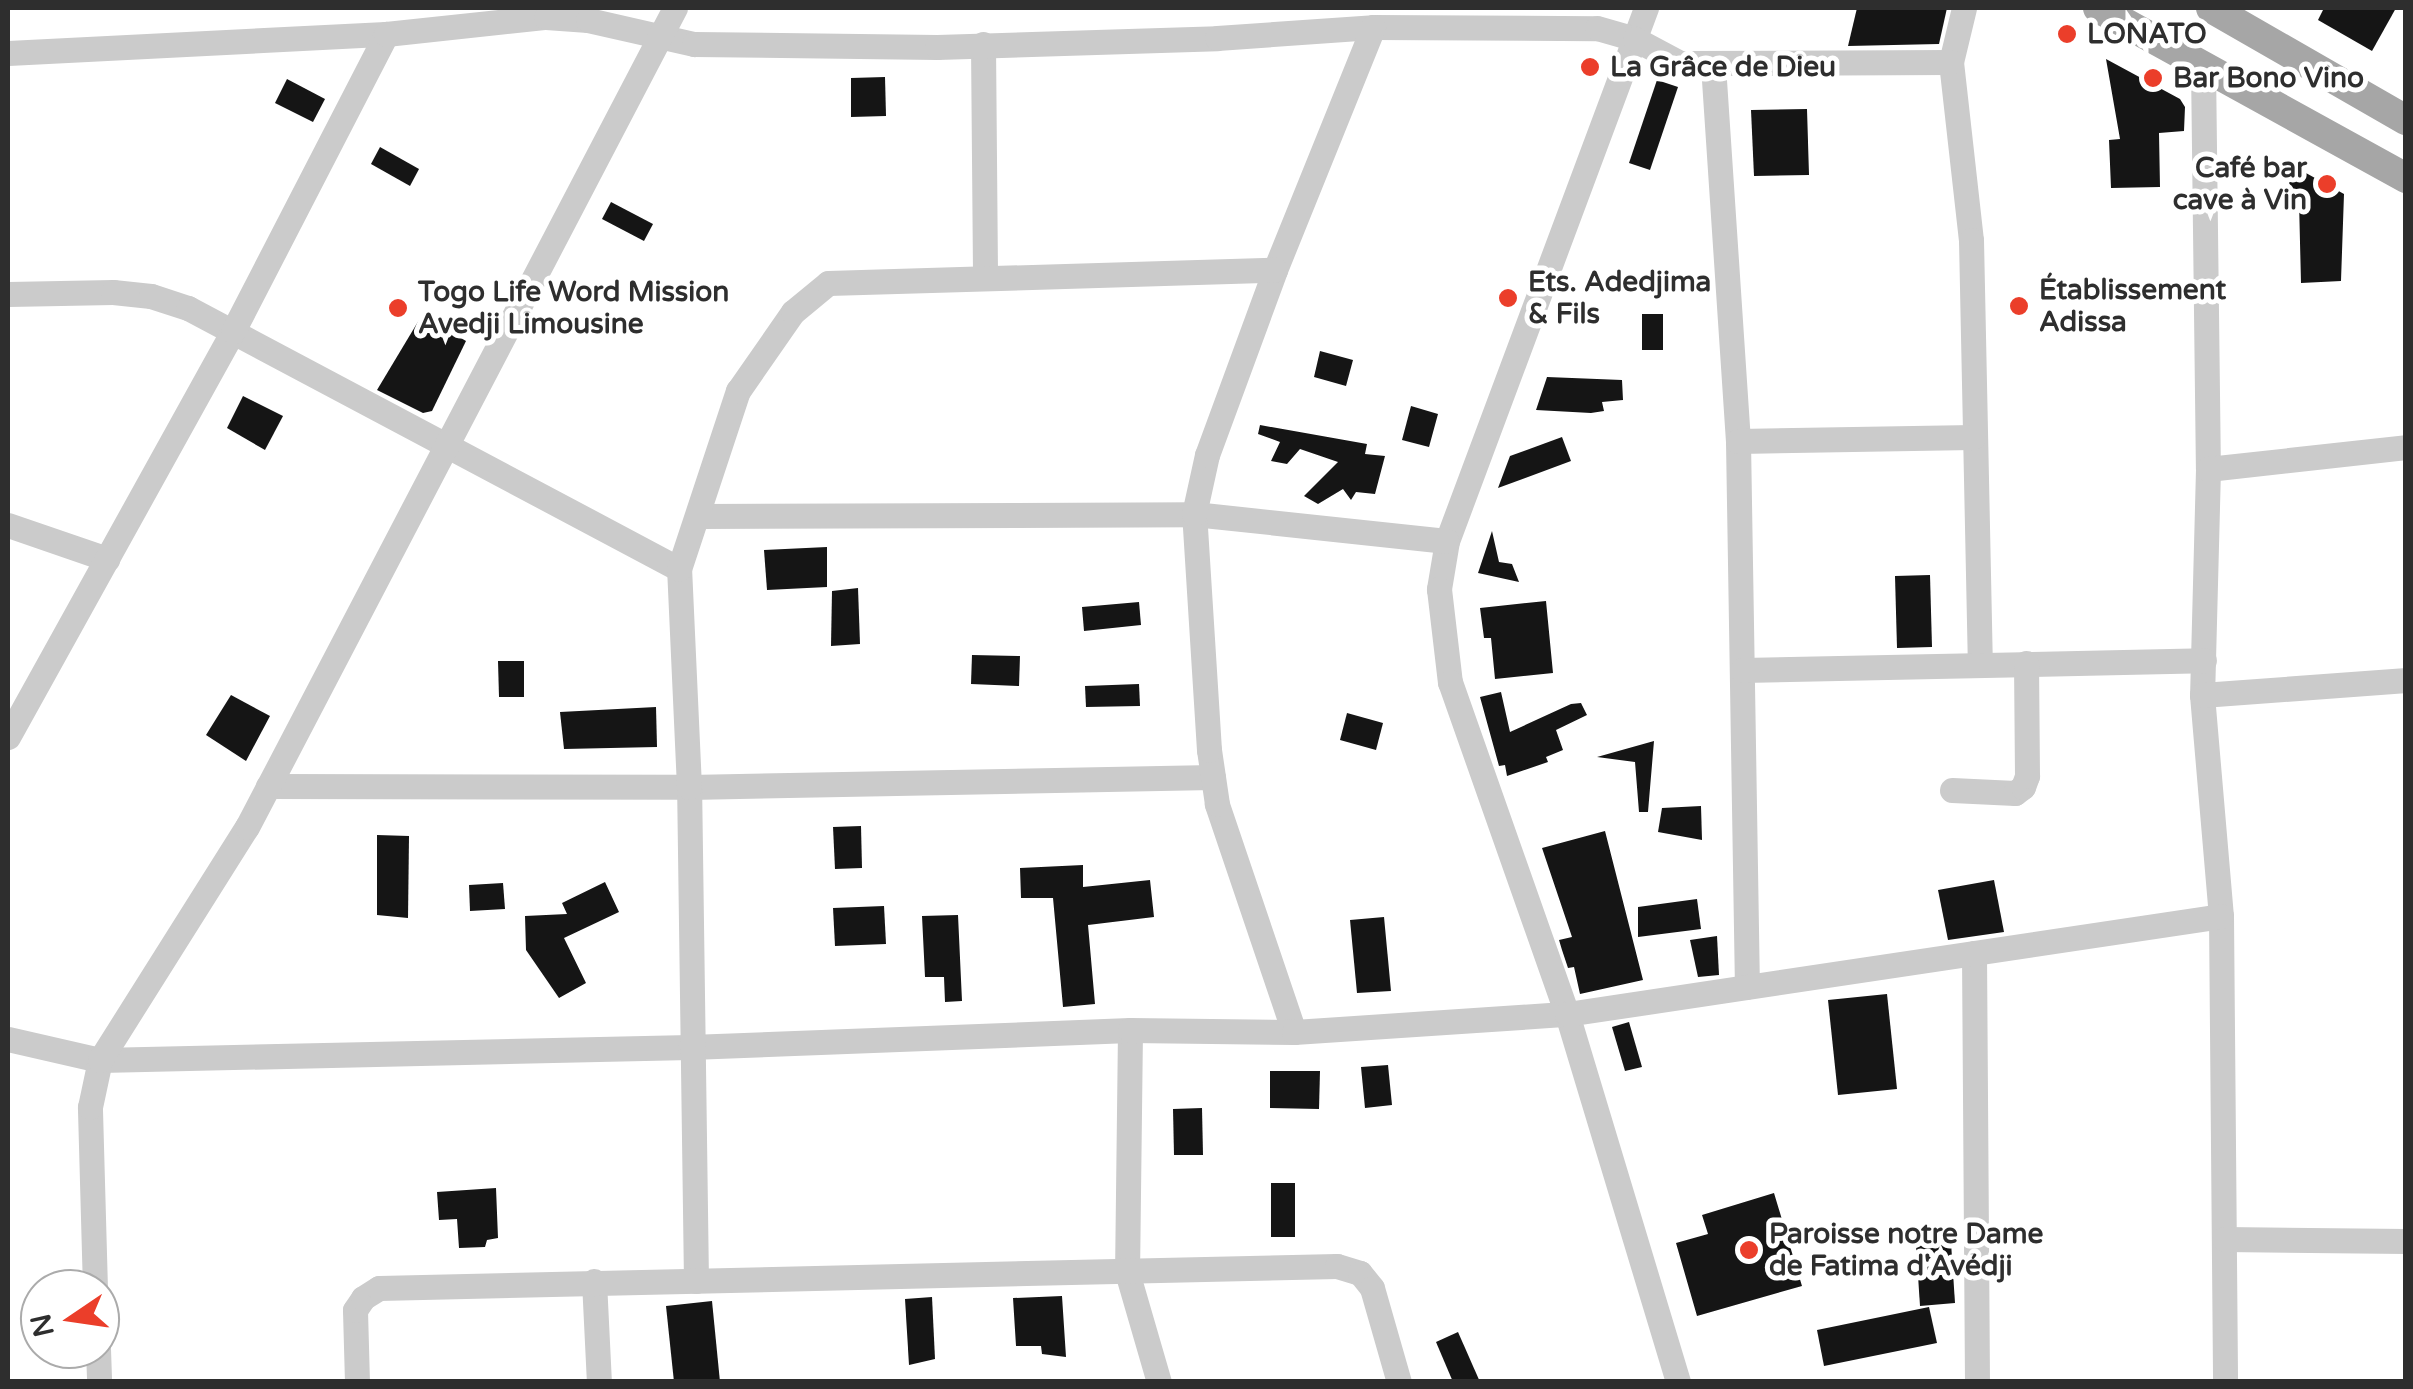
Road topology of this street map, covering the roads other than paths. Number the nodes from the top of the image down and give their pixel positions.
1 (675, 8) edge
2 (1646, 8) edge
3 (1964, 8) edge
4 (2098, 8) edge
5 (2211, 8) edge
6 (1374, 26) junction
7 (386, 34) junction
8 (662, 37) junction
9 (1634, 38) junction
10 (984, 44) junction
11 (8, 53) edge
12 (1951, 62) junction
13 (1712, 65) junction
14 (2203, 66) junction
15 (2406, 120) edge
16 (2406, 178) edge
17 (1275, 270) junction
18 (985, 277) junction
19 (8, 294) edge
20 (233, 331) junction
21 (1973, 437) junction
22 (1738, 441) junction
23 (448, 443) junction
24 (2406, 447) edge
25 (2208, 469) junction
26 (1194, 514) junction
27 (700, 516) junction
28 (8, 525) edge
29 (1447, 541) junction
30 (107, 559) junction
31 (679, 568) junction
32 (2204, 660) junction
33 (1980, 664) junction
34 (2026, 664) junction
35 (1742, 670) junction
36 (2406, 680) edge
37 (2202, 694) junction
38 (8, 737) edge
39 (1213, 777) junction
40 (268, 786) junction
41 (689, 787) junction
42 (1952, 790) dead end
43 (2221, 916) junction
44 (1974, 953) junction
45 (1747, 987) junction
46 (1566, 1014) junction
47 (1130, 1030) junction
48 (1294, 1032) junction
49 (8, 1039) edge
50 (690, 1047) junction
51 (100, 1060) junction
52 (2224, 1240) junction
53 (2406, 1241) edge
54 (94, 1269) edge
55 (1128, 1272) junction
56 (594, 1281) junction
57 (696, 1281) junction
58 (358, 1382) edge
59 (599, 1382) edge
60 (1160, 1382) edge
61 (1399, 1382) edge
62 (1678, 1382) edge
63 (1977, 1382) edge
64 (2225, 1382) edge

1 - 8 street
2 - 9 street
3 - 12 street
4 - 14 main road
5 - 15 main road
6 - 9 street
6 - 10 street
6 - 17 street
7 - 8 street
7 - 11 street
7 - 20 street
8 - 10 street
8 - 23 street
9 - 13 street
9 - 29 street
10 - 18 street
12 - 13 street
12 - 21 street
13 - 22 street
14 - 16 main road
14 - 25 street
17 - 18 street
17 - 26 street
18 - 27 street
19 - 20 street
20 - 23 street
20 - 30 street
21 - 22 street
21 - 33 street
22 - 35 street
23 - 31 street
23 - 40 street
24 - 25 street
25 - 32 street
26 - 27 street
26 - 29 street
26 - 39 street
27 - 31 street
28 - 30 street
29 - 46 street
30 - 38 street
31 - 41 street
32 - 34 street
32 - 37 street
33 - 34 street
33 - 35 street
34 - 42 street
35 - 45 street
36 - 37 street
37 - 43 street
39 - 41 street
39 - 48 street
40 - 41 street
40 - 51 street
41 - 50 street
43 - 44 street
43 - 52 street
44 - 45 street
44 - 63 street
45 - 46 street
46 - 48 street
46 - 62 street
47 - 48 street
47 - 50 street
47 - 55 street
49 - 51 street
50 - 51 street
50 - 57 street
51 - 54 street
52 - 53 street
52 - 64 street
55 - 57 street
55 - 60 street
55 - 61 street
56 - 57 street
56 - 58 street
56 - 59 street

